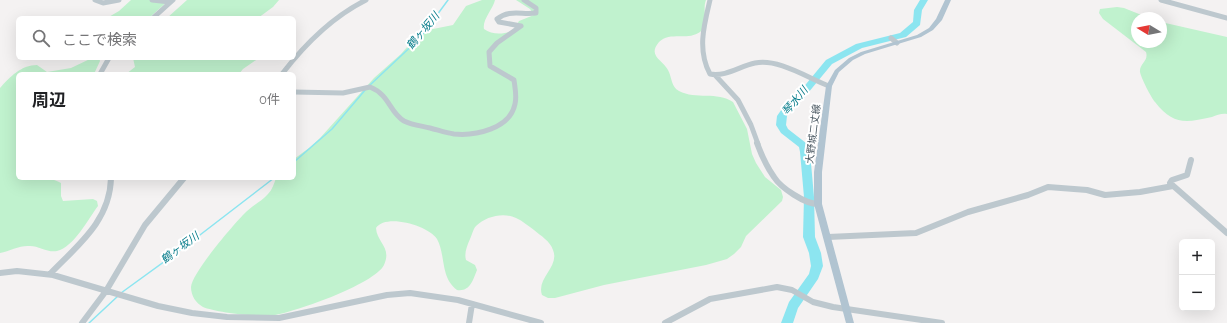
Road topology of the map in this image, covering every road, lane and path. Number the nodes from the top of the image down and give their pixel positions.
1 (95, 0) edge
2 (118, 0) edge
3 (152, 0) edge
4 (366, 0) edge
5 (524, 0) edge
6 (710, 0) edge
7 (948, 0) edge
8 (1161, 0) edge
9 (172, 1) edge
10 (155, 16) edge
11 (1227, 18) edge
12 (296, 56) edge
13 (108, 60) edge
14 (293, 60) edge
15 (101, 72) edge
16 (284, 72) edge
17 (715, 75) junction
18 (829, 86) junction
19 (296, 92) edge
20 (1191, 160) dead end
21 (112, 180) edge
22 (182, 180) edge
23 (1173, 186) junction
24 (815, 204) junction
25 (1227, 234) edge
26 (828, 237) junction
27 (0, 274) edge
28 (50, 274) junction
29 (106, 291) junction
30 (472, 304) junction
31 (846, 310) junction
32 (278, 320) edge
33 (82, 323) edge
34 (469, 323) edge
35 (541, 323) edge
36 (665, 323) edge
37 (850, 323) edge
38 (942, 323) edge

1 - 2 street
3 - 9 street
4 - 12 street
5 - 19 street
6 - 17 street
7 - 18 main road, 大野城二丈線
8 - 11 street
9 - 10 street
13 - 15 street
14 - 16 street
17 - 18 street
17 - 24 street
18 - 24 main road, 大野城二丈線
20 - 23 street
21 - 28 street
22 - 29 street
23 - 25 street
23 - 26 street
24 - 26 main road, 大野城二丈線
26 - 31 main road, 大野城二丈線
27 - 28 street
28 - 29 street
29 - 32 street
29 - 33 street
30 - 32 street
30 - 34 street
30 - 35 street
31 - 36 street
31 - 37 main road, 大野城二丈線
31 - 38 street

